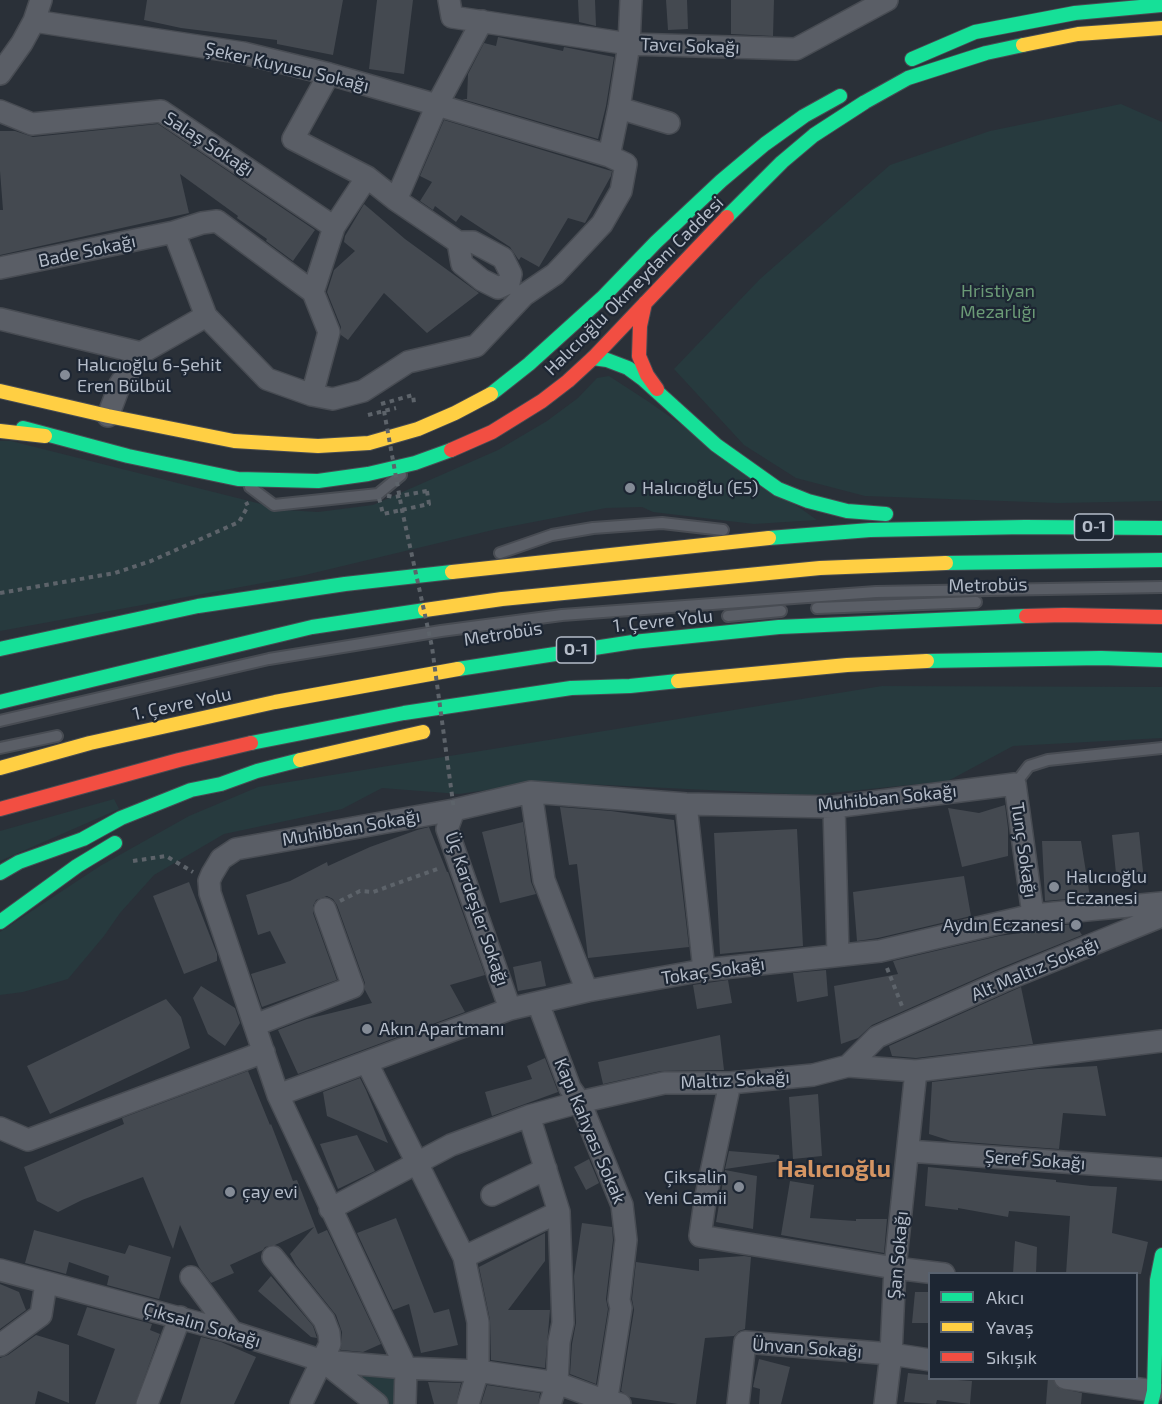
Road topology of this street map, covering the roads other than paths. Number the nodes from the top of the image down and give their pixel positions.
1 (41, 0) edge
2 (449, 0) edge
3 (631, 0) edge
4 (887, 0) edge
5 (1162, 5) edge
6 (34, 21) junction
7 (482, 21) junction
8 (1162, 27) edge
9 (629, 44) junction
10 (897, 67) dead end
11 (329, 74) junction
12 (0, 75) edge
13 (849, 92) dead end
14 (437, 105) junction
15 (620, 108) junction
16 (0, 111) edge
17 (669, 123) dead end
18 (609, 156) junction
19 (367, 177) junction
20 (396, 200) junction
21 (334, 227) junction
22 (174, 232) junction
23 (458, 242) junction
24 (0, 268) edge
25 (511, 274) junction
26 (555, 274) junction
27 (313, 292) junction
28 (645, 303) junction
29 (206, 316) junction
30 (0, 320) edge
31 (141, 353) junction
32 (593, 358) junction
33 (574, 359) dead end
34 (556, 360) dead end
35 (529, 364) junction
36 (0, 391) edge
37 (312, 395) junction
38 (663, 398) junction
39 (108, 416) junction
40 (0, 422) edge
41 (0, 431) edge
42 (45, 436) junction
43 (415, 463) junction
44 (238, 478) junction
45 (905, 514) dead end
46 (925, 515) dead end
47 (1025, 527) junction
48 (1162, 528) edge
49 (758, 539) junction
50 (1162, 560) edge
51 (469, 570) junction
52 (1162, 587) edge
53 (984, 602) dead end
54 (801, 609) dead end
55 (790, 610) dead end
56 (720, 617) dead end
57 (1162, 617) edge
58 (0, 649) edge
59 (1162, 660) edge
60 (630, 686) junction
61 (0, 702) edge
62 (582, 702) dead end
63 (0, 721) edge
64 (439, 729) dead end
65 (71, 733) dead end
66 (0, 748) edge
67 (1162, 748) edge
68 (0, 768) edge
69 (222, 784) junction
70 (1015, 784) junction
71 (531, 792) junction
72 (686, 804) junction
73 (834, 807) junction
74 (0, 809) edge
75 (454, 810) junction
76 (166, 815) dead end
77 (128, 835) dead end
78 (0, 873) edge
79 (1162, 903) edge
80 (325, 909) road end
81 (1033, 915) junction
82 (1162, 916) edge
83 (0, 922) edge
84 (838, 955) junction
85 (704, 970) junction
86 (587, 991) junction
87 (538, 1003) junction
88 (510, 1009) junction
89 (255, 1025) junction
90 (1162, 1041) edge
91 (264, 1052) junction
92 (367, 1063) junction
93 (848, 1066) junction
94 (916, 1071) junction
95 (730, 1083) junction
96 (278, 1095) junction
97 (580, 1102) junction
98 (529, 1116) junction
99 (0, 1128) edge
100 (908, 1151) junction
101 (417, 1164) junction
102 (546, 1169) junction
103 (1162, 1169) edge
104 (492, 1195) dead end
105 (330, 1209) junction
106 (560, 1212) junction
107 (1162, 1255) edge
108 (273, 1257) dead end
109 (464, 1257) junction
110 (895, 1268) junction
111 (0, 1270) edge
112 (928, 1272) edge
113 (191, 1277) dead end
114 (46, 1283) junction
115 (1147, 1296) edge
116 (180, 1317) junction
117 (232, 1332) junction
118 (1159, 1340) edge
119 (0, 1345) edge
120 (891, 1354) junction
121 (928, 1360) edge
122 (323, 1361) junction
123 (406, 1368) junction
124 (478, 1371) junction
125 (1076, 1380) edge
126 (557, 1383) junction
127 (1156, 1394) edge
128 (610, 1403) edge
129 (147, 1404) edge
130 (302, 1404) edge
131 (377, 1404) edge
132 (405, 1404) edge
133 (468, 1404) edge
134 (550, 1404) edge
135 (738, 1404) edge
136 (885, 1404) edge

1 - 6 street
2 - 7 street, Tavcı Sokağı
3 - 9 street
4 - 9 street, Tavcı Sokağı
5 - 10 main road
6 - 11 street, Şeker Kuyusu Sokağı
6 - 12 street
7 - 9 street, Tavcı Sokağı
7 - 14 street
8 - 28 main road, Halıcıoğlu Okmeydanı Caddesi
9 - 15 street
11 - 14 street, Şeker Kuyusu Sokağı
11 - 19 street
13 - 35 main road, Halıcıoğlu Okmeydanı Caddesi
14 - 18 street, Şeker Kuyusu Sokağı
14 - 20 street
15 - 17 street
15 - 18 street
16 - 21 street, Salaş Sokağı
18 - 26 street
19 - 20 street
19 - 21 street
20 - 23 street
21 - 27 street
22 - 24 street, Bade Sokağı
22 - 27 street, Bade Sokağı
22 - 29 street
23 - 25 street
23 - 25 street
25 - 26 street
26 - 37 street
27 - 37 street
28 - 32 main road, Halıcıoğlu Okmeydanı Caddesi
28 - 38 main road
29 - 31 street
29 - 37 street
30 - 31 street
31 - 39 street
32 - 33 main road
32 - 38 main road
32 - 43 main road, Halıcıoğlu Okmeydanı Caddesi
34 - 35 main road
35 - 39 main road, Halıcıoğlu Okmeydanı Caddesi
36 - 39 main road, Halıcıoğlu Okmeydanı Caddesi
38 - 45 main road
40 - 42 main road, Halıcıoğlu Okmeydanı Caddesi
41 - 42 main road
42 - 44 main road, Halıcıoğlu Okmeydanı Caddesi
43 - 44 main road, Halıcıoğlu Okmeydanı Caddesi
43 - 44 lane
46 - 47 main road
47 - 48 main road, O-1
47 - 49 main road
49 - 51 main road
49 - 51 lane
50 - 61 main road, O-1
51 - 58 main road
52 - 63 lane, Metrobüs
53 - 54 lane, Metrobüs
55 - 56 lane
57 - 68 main road, 1. Çevre Yolu / O-1
59 - 60 main road
60 - 62 main road
60 - 74 main road
64 - 69 main road
65 - 66 lane
67 - 70 lane
69 - 76 main road
69 - 78 main road
70 - 73 street, Muhibban Sokağı
70 - 81 street, Tunç Sokağı
71 - 72 street, Muhibban Sokağı
71 - 75 street, Muhibban Sokağı
71 - 86 street
72 - 73 street, Muhibban Sokağı
72 - 85 street
73 - 84 street
75 - 88 street, Üç Kardeşler Sokağı
75 - 89 street, Muhibban Sokağı
77 - 83 main road
79 - 81 street, Tokaç Sokağı
80 - 89 street
81 - 84 street, Tokaç Sokağı
82 - 93 street, Alt Maltız Sokağı
84 - 85 street, Tokaç Sokağı
85 - 86 street, Tokaç Sokağı
86 - 87 street, Tokaç Sokağı
87 - 88 street, Tokaç Sokağı
87 - 97 street, Kapı Kahyası Sokak
88 - 92 street, Tokaç Sokağı
89 - 91 street
90 - 94 street, Maltız Sokağı
91 - 96 street
91 - 99 street
92 - 96 street, Tokaç Sokağı
92 - 101 street
93 - 94 street, Maltız Sokağı
93 - 95 street, Maltız Sokağı
94 - 100 street, Şan Sokağı
95 - 97 street, Maltız Sokağı
95 - 110 street
96 - 105 street
97 - 98 street, Maltız Sokağı
97 - 128 street, Kapı Kahyası Sokak
98 - 101 street, Maltız Sokağı
98 - 102 street
100 - 103 street, Şeref Sokağı
100 - 110 street, Şan Sokağı
101 - 105 street, Maltız Sokağı
101 - 109 street
102 - 104 street
102 - 106 street
105 - 123 street
106 - 109 street
106 - 126 street
107 - 115 main road
108 - 122 street
109 - 124 street
110 - 112 street
110 - 120 street, Şan Sokağı
111 - 114 street, Çıksalın Sokağı
113 - 117 street
114 - 116 street, Çıksalın Sokağı
114 - 119 street
115 - 118 main road
116 - 117 street, Çıksalın Sokağı
116 - 129 street
117 - 122 street, Çıksalın Sokağı
118 - 127 main road
120 - 121 street, Ünvan Sokağı
120 - 135 street, Ünvan Sokağı
120 - 136 street, Şan Sokağı
122 - 123 street, Çıksalın Sokağı
122 - 130 street
122 - 131 street
123 - 124 street, Çıksalın Sokağı
123 - 132 street
124 - 126 street, Çıksalın Sokağı
124 - 133 street
125 - 127 street
126 - 128 street, Çıksalın Sokağı
126 - 134 street

